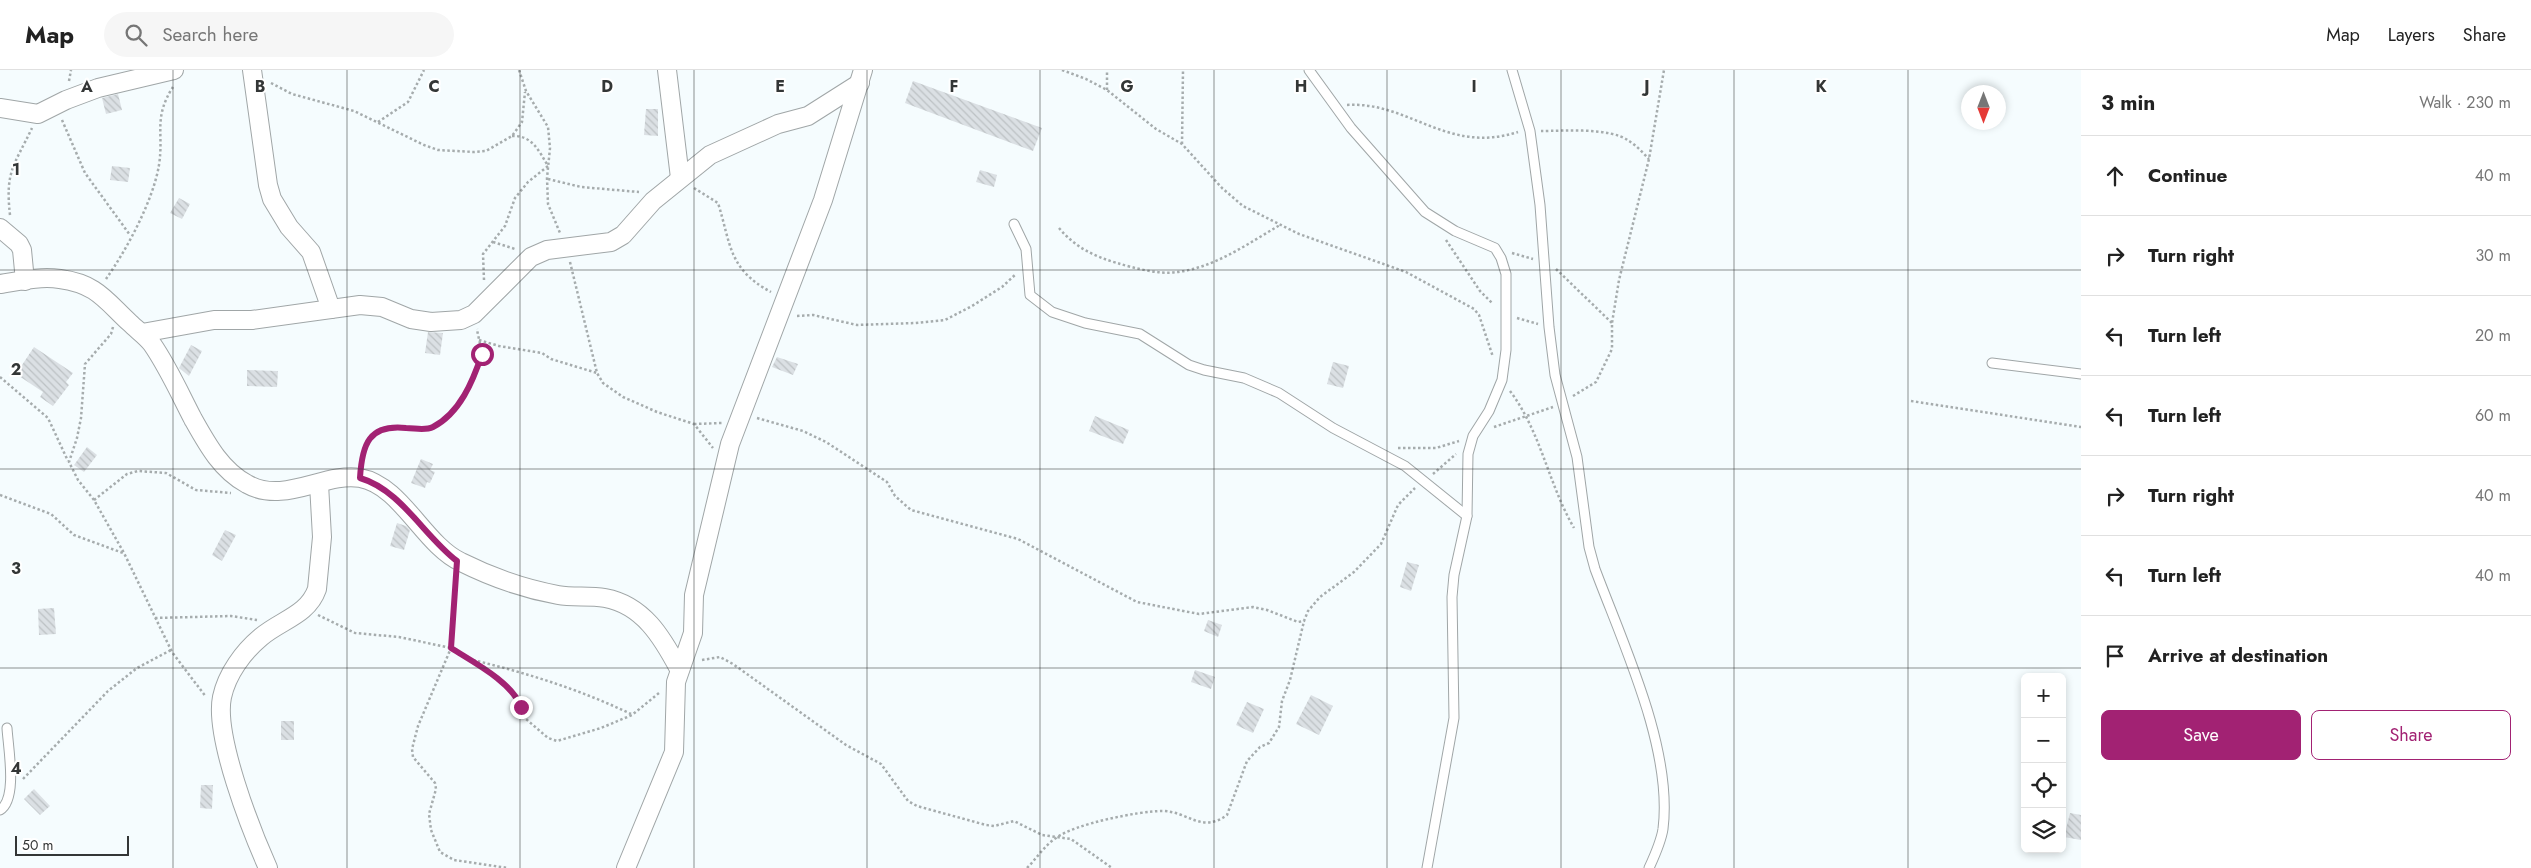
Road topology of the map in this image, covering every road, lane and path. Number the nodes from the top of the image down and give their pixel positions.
1 (252, 70) edge
2 (424, 70) edge
3 (519, 70) edge
4 (667, 70) edge
5 (1062, 70) edge
6 (1108, 70) edge
7 (1183, 70) edge
8 (1309, 70) edge
9 (1512, 70) edge
10 (1664, 70) edge
11 (175, 76) edge
12 (862, 76) edge
13 (270, 82) dead end
14 (1107, 90) junction
15 (526, 91) junction
16 (55, 105) junction
17 (1333, 106) junction
18 (0, 108) edge
19 (38, 114) junction
20 (378, 122) junction
21 (1530, 131) junction
22 (512, 136) junction
23 (1182, 144) junction
24 (1649, 159) junction
25 (548, 166) junction
26 (547, 178) junction
27 (680, 178) junction
28 (640, 192) dead end
29 (1014, 224) dead end
30 (1280, 225) junction
31 (1059, 228) dead end
32 (6, 233) edge
33 (1440, 233) dead end
34 (130, 236) junction
35 (566, 247) junction
36 (1495, 248) junction
37 (1545, 262) junction
38 (1027, 266) junction
39 (25, 281) junction
40 (484, 282) dead end
41 (0, 284) edge
42 (98, 291) junction
43 (784, 298) junction
44 (116, 309) junction
45 (331, 309) junction
46 (474, 314) junction
47 (1507, 315) junction
48 (794, 316) dead end
49 (1612, 323) junction
50 (1549, 327) junction
51 (142, 333) junction
52 (478, 339) junction
53 (1992, 363) dead end
54 (597, 373) junction
55 (2081, 374) edge
56 (0, 377) edge
57 (1502, 380) junction
58 (1911, 401) dead end
59 (1562, 404) junction
60 (1528, 415) junction
61 (739, 417) junction
62 (694, 424) junction
63 (2081, 428) edge
64 (1472, 438) junction
65 (1394, 447) dead end
66 (68, 462) junction
67 (726, 462) junction
68 (360, 478) junction
69 (1424, 481) junction
70 (319, 484) junction
71 (259, 489) junction
72 (0, 495) edge
73 (94, 500) junction
74 (1467, 516) junction
75 (1589, 547) junction
76 (124, 553) junction
77 (457, 561) junction
78 (306, 609) junction
79 (155, 618) junction
80 (1304, 621) junction
81 (274, 627) junction
82 (451, 648) junction
83 (172, 650) junction
84 (469, 659) junction
85 (679, 669) junction
86 (662, 689) dead end
87 (632, 715) junction
88 (221, 716) junction
89 (7, 728) dead end
90 (9, 793) junction
91 (0, 810) edge
92 (1057, 837) junction
93 (268, 868) edge
94 (508, 868) edge
95 (626, 868) edge
96 (1027, 868) edge
97 (1112, 868) edge
98 (1427, 868) edge
99 (1649, 868) edge

1 - 45 street
2 - 20 path
3 - 15 path
4 - 27 street
5 - 14 path
6 - 14 path
7 - 23 path
8 - 17 lane
9 - 21 lane
10 - 24 path
11 - 16 street
11 - 34 path
12 - 27 street
12 - 43 street
13 - 20 path
14 - 23 path
15 - 22 path
15 - 25 path
16 - 19 street
16 - 34 path
17 - 21 path
17 - 36 lane
18 - 19 street
19 - 32 path
20 - 22 path
21 - 24 path
21 - 37 lane
22 - 25 path
23 - 30 path
24 - 49 path
25 - 26 path
25 - 40 path
26 - 28 path
26 - 35 path
27 - 35 street
27 - 43 path
29 - 38 lane
30 - 31 path
30 - 57 path
32 - 39 street
33 - 47 path
34 - 42 path
35 - 46 street
35 - 54 path
36 - 37 path
36 - 47 lane
37 - 49 path
37 - 50 lane
38 - 48 path
38 - 69 lane
39 - 41 street
39 - 42 street
42 - 44 street
43 - 61 street
44 - 51 street
44 - 66 path
45 - 46 street
45 - 51 street
46 - 52 path
47 - 50 path
47 - 57 lane
49 - 59 path
50 - 59 lane
51 - 71 street
52 - 54 path
52 - 68 path
53 - 55 lane
54 - 62 path
56 - 66 path
57 - 60 path
57 - 64 lane
58 - 63 path
59 - 60 path
59 - 75 lane
60 - 64 path
60 - 75 path
61 - 62 path
61 - 67 street
61 - 80 path
62 - 67 path
64 - 65 path
64 - 69 path
64 - 74 lane
66 - 73 path
67 - 85 street
68 - 70 street
68 - 77 street
69 - 74 lane
69 - 80 path
70 - 71 street
70 - 78 street
71 - 73 path
72 - 76 path
73 - 76 path
74 - 98 lane
75 - 99 lane
76 - 79 path
77 - 82 path
77 - 85 street
78 - 81 street
78 - 82 path
79 - 81 path
79 - 83 path
80 - 92 path
81 - 88 street
82 - 84 path
82 - 94 path
83 - 88 path
83 - 90 path
84 - 87 path
84 - 87 path
85 - 92 path
85 - 95 street
86 - 87 path
88 - 93 street
89 - 90 lane
90 - 91 lane
92 - 96 path
92 - 97 path

